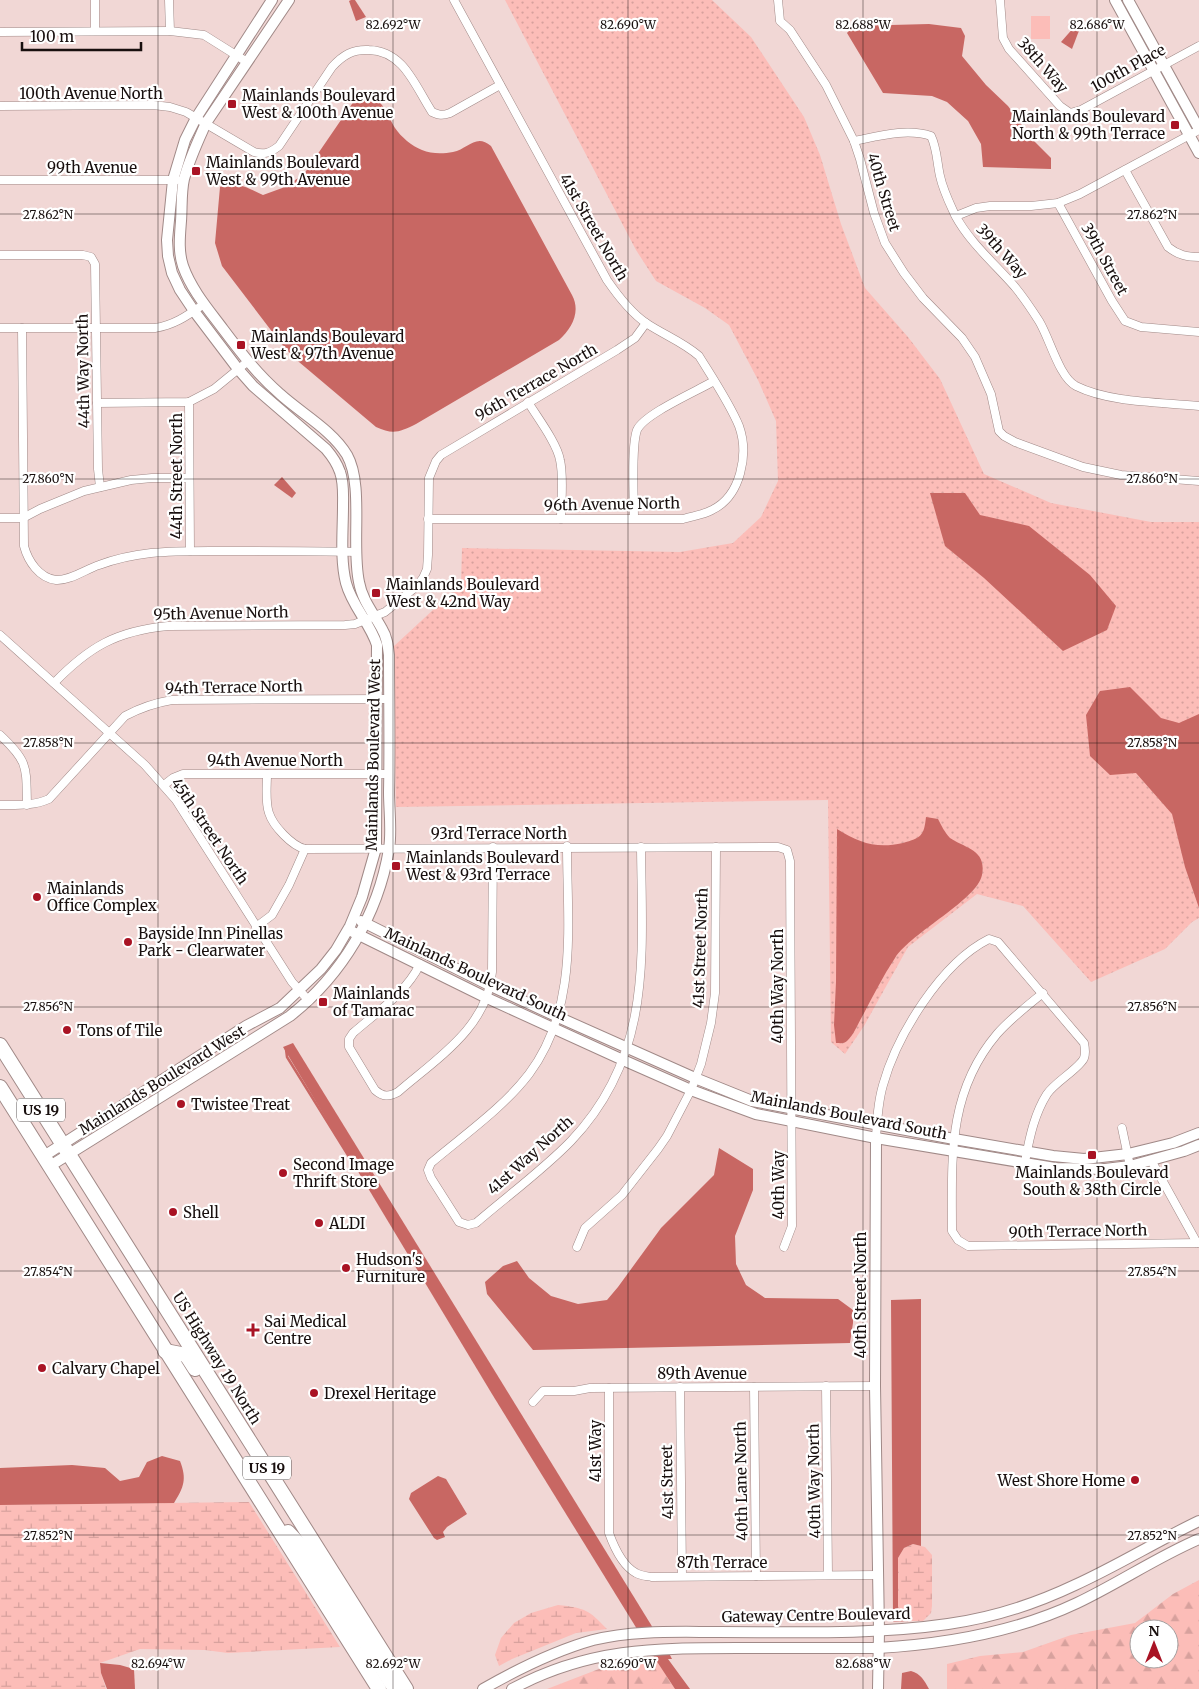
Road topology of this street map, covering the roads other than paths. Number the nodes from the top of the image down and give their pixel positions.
1 (95, 0) edge
2 (169, 0) edge
3 (289, 0) edge
4 (454, 0) edge
5 (778, 0) edge
6 (1000, 0) edge
7 (1115, 0) edge
8 (1128, 0) edge
9 (270, 1) edge
10 (282, 10) junction
11 (170, 30) junction
12 (0, 32) edge
13 (95, 32) junction
14 (1199, 46) edge
15 (237, 55) junction
16 (247, 62) junction
17 (1164, 64) junction
18 (1153, 70) junction
19 (500, 85) junction
20 (0, 106) edge
21 (1070, 113) joint
22 (196, 118) junction
23 (206, 123) junction
24 (1199, 130) edge
25 (1188, 135) junction
26 (854, 141) junction
27 (1199, 153) edge
28 (1125, 170) junction
29 (0, 180) edge
30 (173, 180) junction
31 (184, 180) junction
32 (1058, 203) junction
33 (956, 216) junction
34 (0, 255) edge
35 (1199, 257) edge
36 (204, 304) junction
37 (194, 311) junction
38 (646, 323) junction
39 (0, 328) edge
40 (22, 328) junction
41 (96, 328) junction
42 (1199, 332) edge
43 (247, 362) junction
44 (238, 369) junction
45 (714, 381) junction
46 (189, 402) junction
47 (528, 402) junction
48 (97, 403) junction
49 (1199, 406) edge
50 (742, 438) joint
51 (189, 478) junction
52 (1199, 481) edge
53 (100, 487) junction
54 (0, 518) edge
55 (23, 518) junction
56 (634, 518) junction
57 (428, 519) junction
58 (561, 519) junction
59 (190, 551) junction
60 (343, 552) junction
61 (356, 552) junction
62 (370, 619) junction
63 (0, 635) edge
64 (54, 684) junction
65 (377, 699) junction
66 (389, 699) junction
67 (108, 733) junction
68 (0, 735) edge
69 (267, 774) junction
70 (377, 774) junction
71 (390, 774) junction
72 (164, 785) junction
73 (0, 805) edge
74 (27, 805) junction
75 (567, 846) junction
76 (493, 847) junction
77 (641, 847) junction
78 (716, 847) junction
79 (376, 848) junction
80 (389, 848) junction
81 (305, 849) junction
82 (787, 850) joint
83 (354, 917) junction
84 (365, 923) junction
85 (256, 926) junction
86 (348, 930) junction
87 (360, 935) junction
88 (420, 964) junction
89 (491, 986) junction
90 (300, 990) junction
91 (1043, 993) junction
92 (487, 998) junction
93 (309, 1001) junction
94 (558, 1017) junction
95 (555, 1028) junction
96 (0, 1045) edge
97 (627, 1048) junction
98 (623, 1060) junction
99 (696, 1078) junction
100 (0, 1087) edge
101 (691, 1090) junction
102 (792, 1109) junction
103 (792, 1122) junction
104 (877, 1125) junction
105 (1122, 1128) dead end
106 (1199, 1133) edge
107 (876, 1138) junction
108 (954, 1139) junction
109 (62, 1143) junction
110 (1199, 1145) edge
111 (952, 1151) junction
112 (1027, 1152) junction
113 (1128, 1154) junction
114 (70, 1155) junction
115 (1151, 1160) junction
116 (47, 1161) junction
117 (1025, 1164) junction
118 (1130, 1166) junction
119 (1198, 1243) edge
120 (576, 1247) dead end
121 (784, 1247) dead end
122 (165, 1351) junction
123 (826, 1386) junction
124 (875, 1386) junction
125 (680, 1387) junction
126 (754, 1387) junction
127 (609, 1388) junction
128 (533, 1402) dead end
129 (273, 1478) junction
130 (265, 1507) junction
131 (609, 1514) joint
132 (1199, 1521) edge
133 (1199, 1540) edge
134 (828, 1575) junction
135 (877, 1575) junction
136 (682, 1576) junction
137 (756, 1576) junction
138 (1056, 1593) junction
139 (1063, 1608) junction
140 (879, 1631) junction
141 (614, 1636) junction
142 (878, 1648) junction
143 (618, 1653) junction
144 (380, 1689) edge
145 (395, 1689) edge
146 (406, 1689) edge
147 (483, 1689) edge
148 (512, 1689) edge
149 (878, 1689) edge

1 - 13 street
2 - 11 street
3 - 10 street, Mainlands Boulevard West
4 - 19 street, 41st Street North
5 - 26 street, 40th Street
6 - 21 street, 38th Way
7 - 18 street
8 - 17 street
9 - 10 street
9 - 15 street, Mainlands Boulevard West
10 - 16 street, Mainlands Boulevard West
11 - 13 street
11 - 15 street
12 - 13 street
14 - 17 street, 100th Place
15 - 16 street
15 - 22 street, Mainlands Boulevard West
16 - 23 street, Mainlands Boulevard West
17 - 18 street, 100th Place
17 - 24 street
18 - 21 street, 100th Place
18 - 25 street
19 - 23 street, 100th Avenue North
19 - 38 street, 41st Street North
20 - 22 street, 100th Avenue North
22 - 23 street, 100th Avenue North
22 - 30 street, Mainlands Boulevard West
23 - 31 street, Mainlands Boulevard West
24 - 25 street
25 - 27 street
25 - 28 street
26 - 33 street, 39th Way
26 - 52 street, 40th Street
28 - 32 street
28 - 35 street
29 - 30 street, 99th Avenue
30 - 31 street, 99th Avenue
30 - 37 street, Mainlands Boulevard West
31 - 36 street, Mainlands Boulevard West
32 - 33 street
32 - 42 street, 39th Street
33 - 49 street, 39th Way
34 - 41 street, 44th Way North
36 - 37 street
36 - 43 street, Mainlands Boulevard West
37 - 41 street
37 - 44 street, Mainlands Boulevard West
38 - 45 street, 41st Street North
38 - 47 street, 96th Terrace North
39 - 40 street
40 - 41 street
40 - 55 street
41 - 48 street, 44th Way North
43 - 44 street
43 - 61 street, Mainlands Boulevard West
44 - 46 street
44 - 60 street, Mainlands Boulevard West
45 - 50 street, 41st Street North
45 - 56 street
46 - 48 street
46 - 51 street, 44th Street North
47 - 57 street, 96th Terrace North
47 - 58 street
48 - 53 street, 44th Way North
50 - 56 street, 96th Avenue North
51 - 53 street
51 - 59 street, 44th Street North
53 - 55 street
54 - 55 street
55 - 59 street
56 - 58 street, 96th Avenue North
57 - 58 street, 96th Avenue North
57 - 62 street
59 - 60 street
60 - 61 street
60 - 62 street, Mainlands Boulevard West
61 - 62 street, Mainlands Boulevard West
62 - 64 street, 95th Avenue North
62 - 65 street, Mainlands Boulevard West
62 - 66 street, Mainlands Boulevard West
63 - 64 street, 45th Street North
64 - 67 street, 45th Street North
65 - 66 street, 94th Terrace North
65 - 67 street, 94th Terrace North
65 - 70 street, Mainlands Boulevard West
66 - 71 street, Mainlands Boulevard West
67 - 72 street, 45th Street North
67 - 74 street, 94th Terrace North
68 - 74 street
69 - 70 street, 94th Avenue North
69 - 72 street, 94th Avenue North
69 - 81 street
70 - 71 street, 94th Avenue North
70 - 79 street, Mainlands Boulevard West
71 - 80 street, Mainlands Boulevard West
72 - 85 street, 45th Street North
73 - 74 street, 94th Terrace North
75 - 76 street, 93rd Terrace North
75 - 77 street, 93rd Terrace North
75 - 94 street
76 - 80 street, 93rd Terrace North
76 - 89 street
77 - 78 street, 93rd Terrace North
77 - 97 street, 41st Way North
78 - 82 street, 93rd Terrace North
78 - 99 street, 41st Street North
79 - 80 street, 93rd Terrace North
79 - 81 street, 93rd Terrace North
79 - 83 street, Mainlands Boulevard West
80 - 84 street, Mainlands Boulevard West
81 - 85 street
82 - 102 street, 40th Way North
83 - 84 street, Mainlands Boulevard South
83 - 86 street, Mainlands Boulevard West
84 - 87 street, Mainlands Boulevard West
84 - 89 street, Mainlands Boulevard South
85 - 90 street, 45th Street North
86 - 87 street, Mainlands Boulevard South
86 - 90 street, Mainlands Boulevard West
87 - 88 street, Mainlands Boulevard South
87 - 93 street, Mainlands Boulevard West
88 - 92 street, Mainlands Boulevard South
88 - 92 street
89 - 92 street
89 - 94 street, Mainlands Boulevard South
90 - 93 street, 45th Street North
90 - 109 street, Mainlands Boulevard West
91 - 104 street, 40th Street North
91 - 108 street
91 - 112 street
92 - 95 street, Mainlands Boulevard South
93 - 114 street, Mainlands Boulevard West
94 - 95 street
94 - 97 street, Mainlands Boulevard South
95 - 98 street, Mainlands Boulevard South
95 - 98 street, 41st Way North
96 - 109 highway, US Highway 19 North / US 19
97 - 98 street, 41st Way North
97 - 99 street, Mainlands Boulevard South
98 - 101 street, Mainlands Boulevard South
99 - 101 street, 41st Street North
99 - 102 street, Mainlands Boulevard South
100 - 116 highway, US 19
101 - 103 street, Mainlands Boulevard South
101 - 120 street, 41st Street North
102 - 103 street, 40th Way North
102 - 104 street, Mainlands Boulevard South
103 - 107 street, Mainlands Boulevard South
103 - 121 street, 40th Way
104 - 107 street, 40th Street North
104 - 108 street, Mainlands Boulevard South
105 - 113 street
106 - 113 street, Mainlands Boulevard South
107 - 111 street, Mainlands Boulevard South
107 - 124 street, 40th Street North
108 - 111 street
108 - 112 street, Mainlands Boulevard South
109 - 114 highway, US Highway 19 North / US 19
109 - 116 street, Mainlands Boulevard West
110 - 115 street, Mainlands Boulevard South
111 - 117 street, Mainlands Boulevard South
111 - 119 street, 90th Terrace North
112 - 113 street, Mainlands Boulevard South
112 - 117 street
113 - 118 street
114 - 116 street, Mainlands Boulevard West
114 - 129 highway, US Highway 19 North / US 19
115 - 118 street, Mainlands Boulevard South
115 - 119 street
116 - 122 highway, US 19
117 - 118 street, Mainlands Boulevard South
122 - 129 highway
122 - 130 highway, US 19
123 - 124 street, 89th Avenue
123 - 126 street, 89th Avenue
123 - 134 street, 40th Way North
124 - 135 street, 40th Street North
125 - 126 street, 89th Avenue
125 - 127 street, 89th Avenue
125 - 136 street, 41st Street
126 - 137 street, 40th Lane North
127 - 128 street, 89th Avenue
127 - 131 street, 41st Way
129 - 146 highway, US Highway 19 North / US 19
130 - 144 highway, US 19
130 - 145 highway
131 - 136 street, 87th Terrace
132 - 138 street, Gateway Centre Boulevard
133 - 139 street, Gateway Centre Boulevard
134 - 135 street, 87th Terrace
134 - 137 street, 87th Terrace
135 - 140 street, 40th Street North
136 - 137 street, 87th Terrace
138 - 139 street
138 - 140 street, Gateway Centre Boulevard
139 - 142 street, Gateway Centre Boulevard
140 - 141 street, Gateway Centre Boulevard
140 - 142 street, 40th Street North
141 - 143 street
141 - 147 street, Gateway Centre Boulevard
142 - 143 street, Gateway Centre Boulevard
142 - 149 street, 40th Street North
143 - 148 street, Gateway Centre Boulevard

